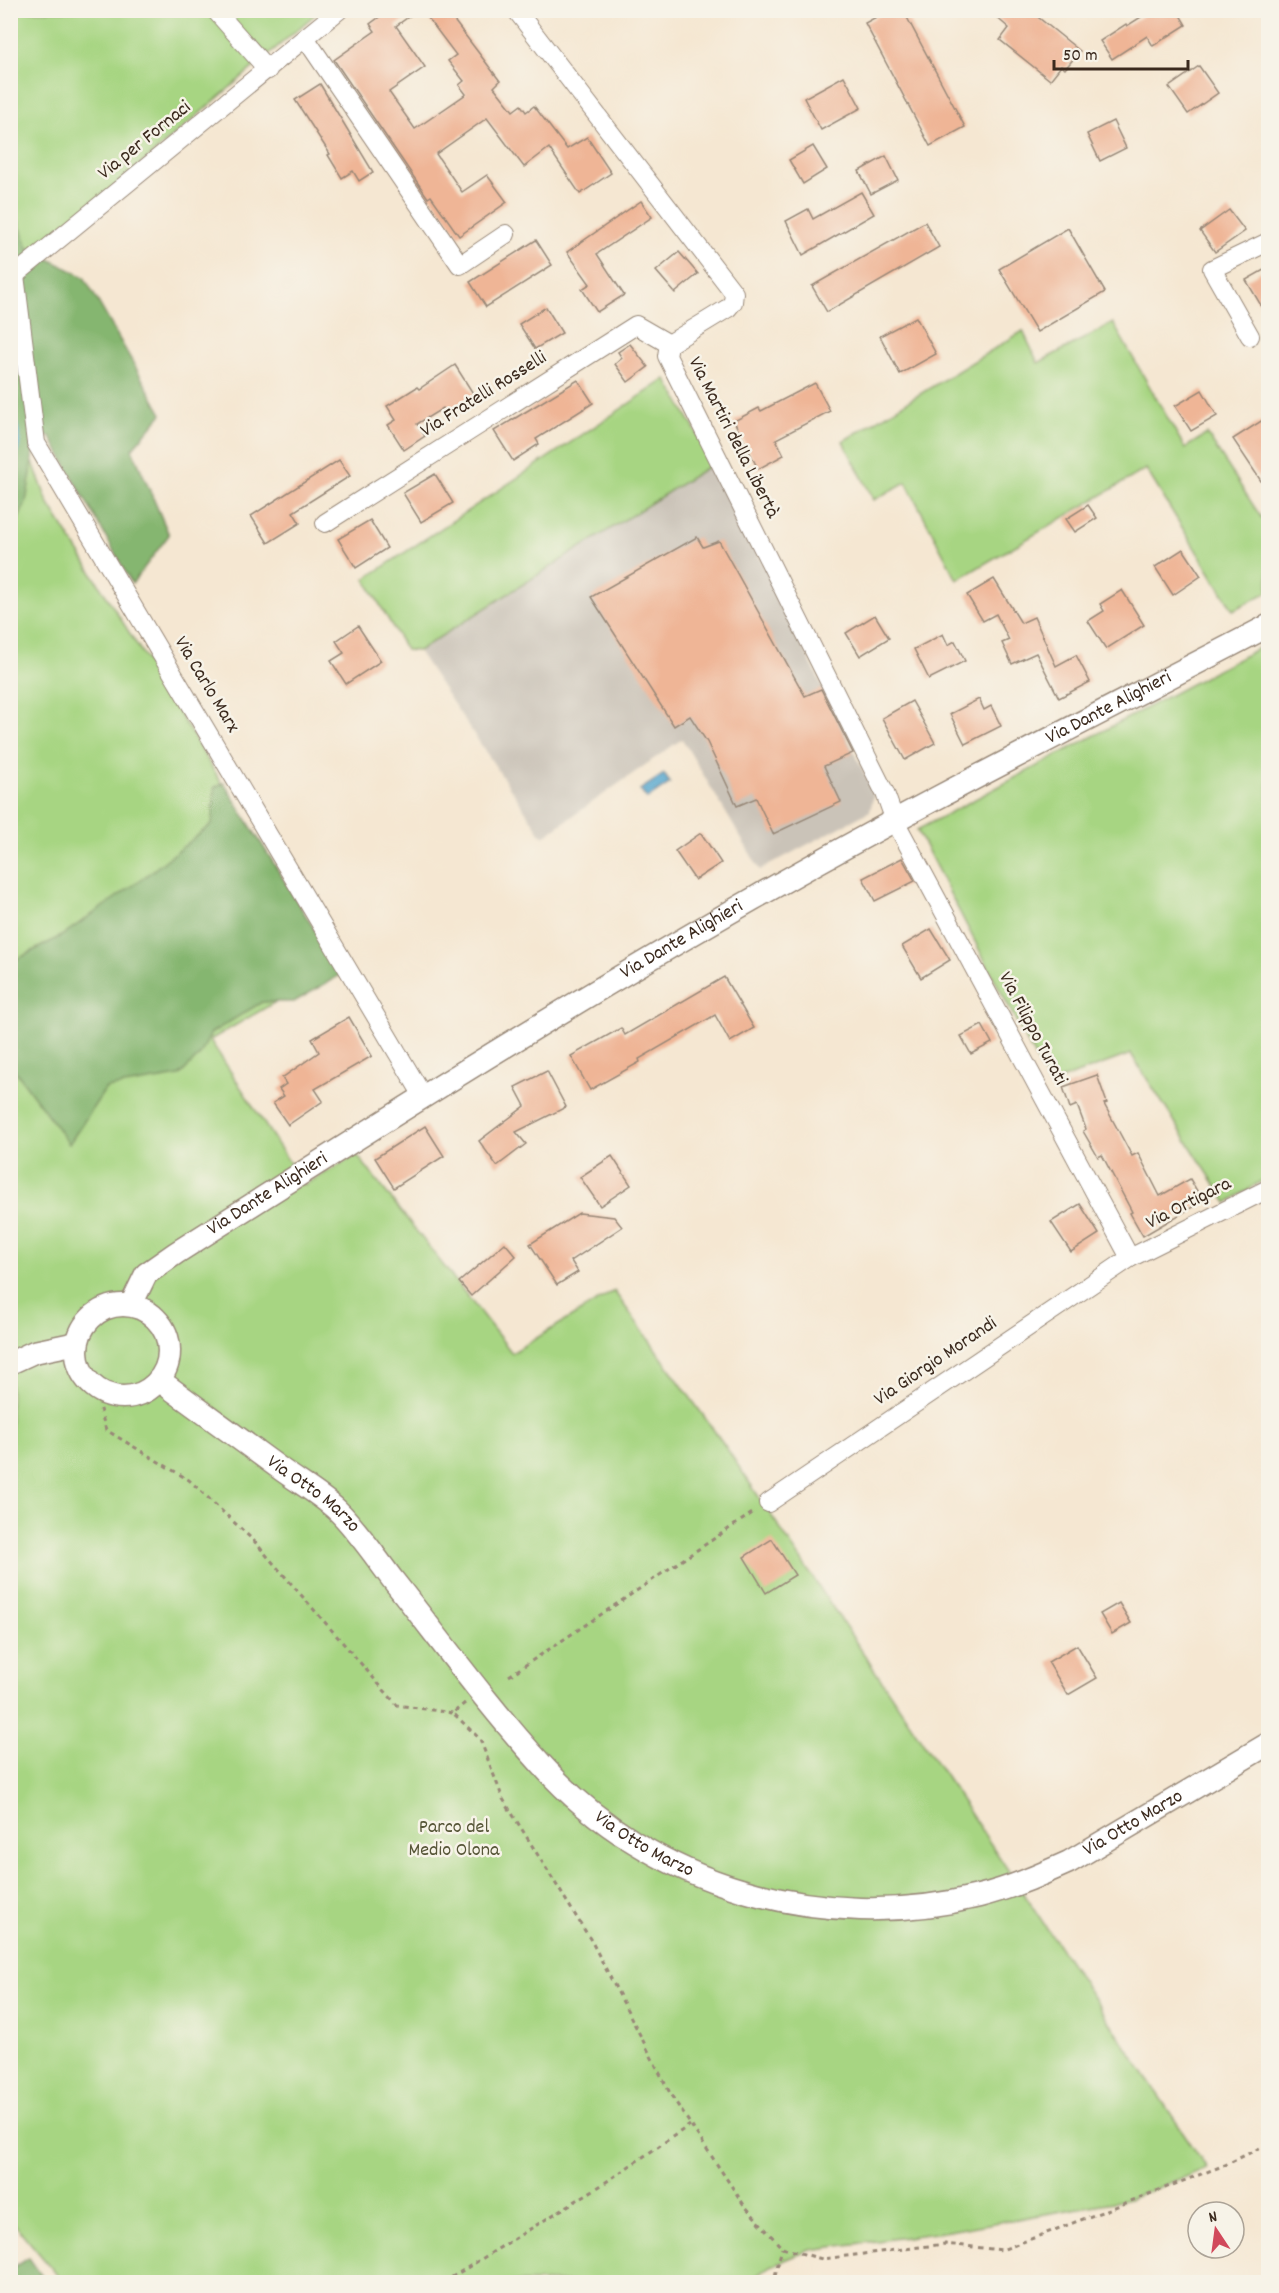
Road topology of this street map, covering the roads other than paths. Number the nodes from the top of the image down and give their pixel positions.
1 (215, 10) edge
2 (339, 10) edge
3 (516, 10) edge
4 (306, 39) junction
5 (268, 69) junction
6 (506, 234) dead end
7 (1269, 242) edge
8 (13, 275) edge
9 (1250, 336) dead end
10 (669, 344) junction
11 (324, 523) dead end
12 (1269, 626) edge
13 (895, 821) junction
14 (423, 1096) junction
15 (1269, 1189) edge
16 (1130, 1258) junction
17 (131, 1305) junction
18 (77, 1343) junction
19 (10, 1363) edge
20 (159, 1380) junction
21 (768, 1503) road end
22 (1269, 1744) edge

1 - 5 street
2 - 4 street, Via per Fornaci
3 - 10 street, Via Martiri della Libertà
4 - 5 street, Via per Fornaci
4 - 6 street
5 - 8 street, Via per Fornaci
7 - 9 street
8 - 14 street, Via Carlo Marx
10 - 11 street, Via Fratelli Rosselli
10 - 13 street, Via Martiri della Libertà
12 - 13 street, Via Dante Alighieri
13 - 14 street, Via Dante Alighieri
13 - 16 street, Via Filippo Turati
14 - 17 street, Via Dante Alighieri
15 - 16 street, Via Ortigara
16 - 21 street, Via Giorgio Morandi
17 - 18 street
17 - 20 street
18 - 19 street
18 - 20 street
20 - 22 street, Via Otto Marzo

